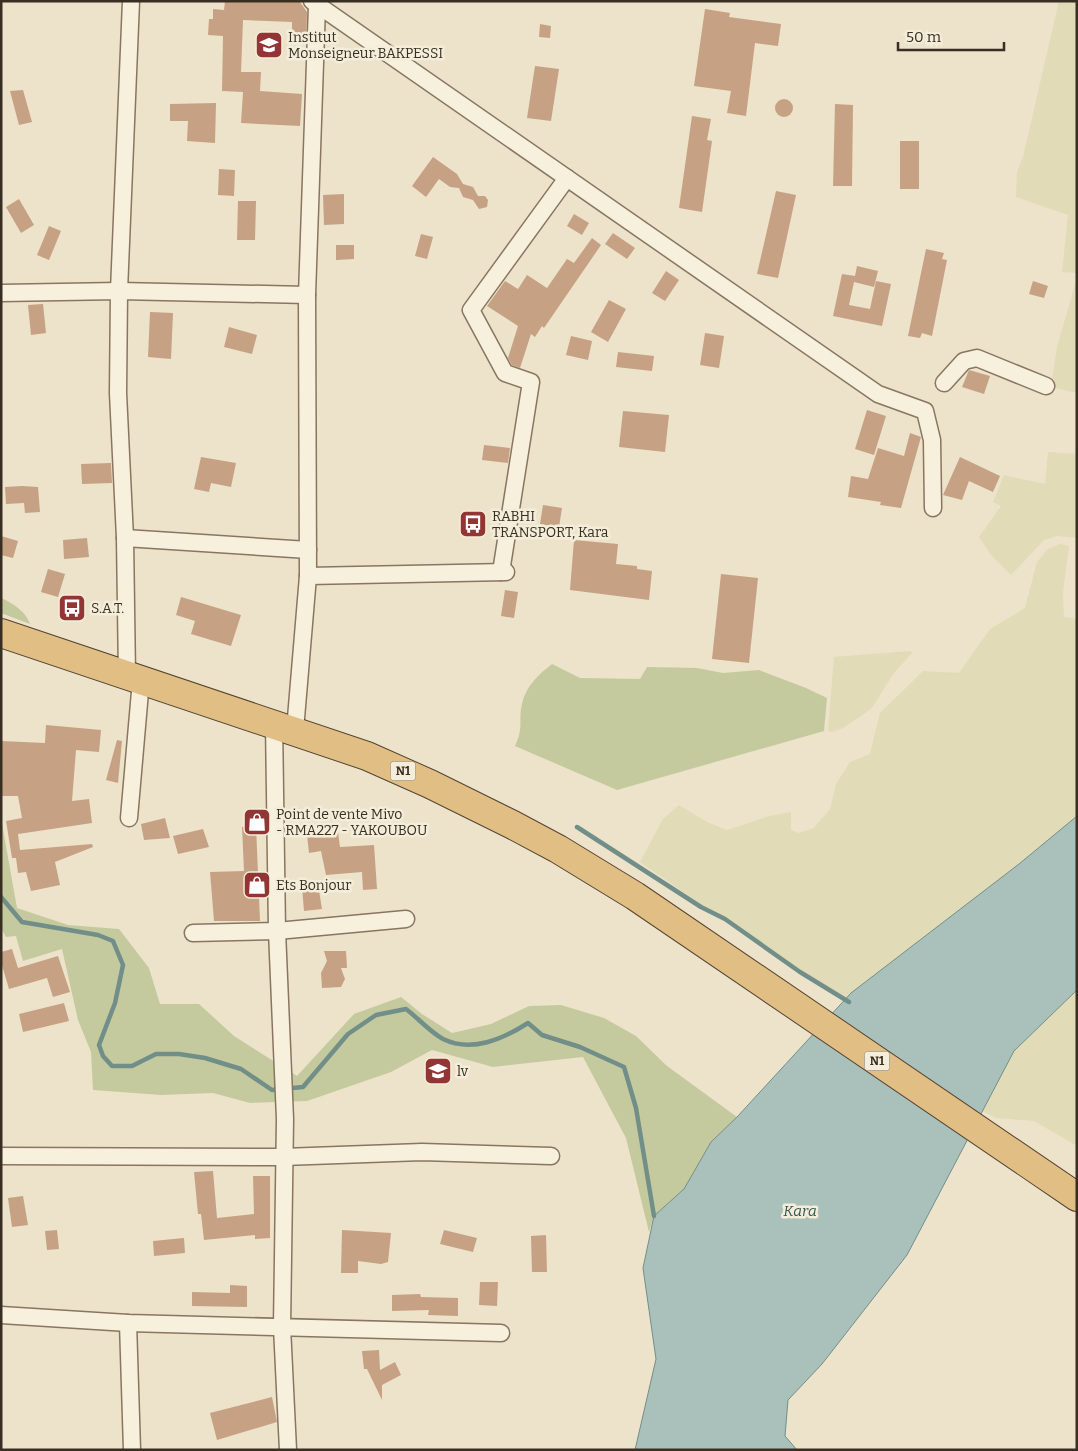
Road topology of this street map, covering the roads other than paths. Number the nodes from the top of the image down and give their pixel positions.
1 (131, 1) edge
2 (314, 3) edge
3 (567, 178) junction
4 (119, 291) junction
5 (1, 293) edge
6 (307, 295) junction
7 (944, 383) dead end
8 (1046, 386) dead end
9 (933, 508) dead end
10 (125, 538) junction
11 (308, 550) junction
12 (308, 576) junction
13 (1, 633) edge
14 (134, 678) junction
15 (284, 727) junction
16 (129, 818) dead end
17 (406, 919) dead end
18 (277, 931) junction
19 (193, 933) dead end
20 (1, 1156) edge
21 (551, 1156) dead end
22 (283, 1157) junction
23 (1077, 1198) edge
24 (1, 1316) edge
25 (128, 1323) junction
26 (282, 1327) junction
27 (501, 1333) dead end
28 (132, 1450) edge
29 (288, 1450) edge

1 - 4 street
2 - 3 street
2 - 6 street
3 - 9 street
3 - 12 street
4 - 5 street
4 - 6 street
4 - 10 street
6 - 11 street
7 - 8 street
10 - 11 street
10 - 14 street
11 - 12 street
12 - 15 street
13 - 14 highway, N1
14 - 15 highway, N1
14 - 16 street
15 - 18 street
15 - 23 highway, N1
17 - 18 street
18 - 19 street
18 - 22 street
20 - 22 street
21 - 22 street
22 - 26 street
24 - 25 street
25 - 26 street
25 - 28 street
26 - 27 street
26 - 29 street

